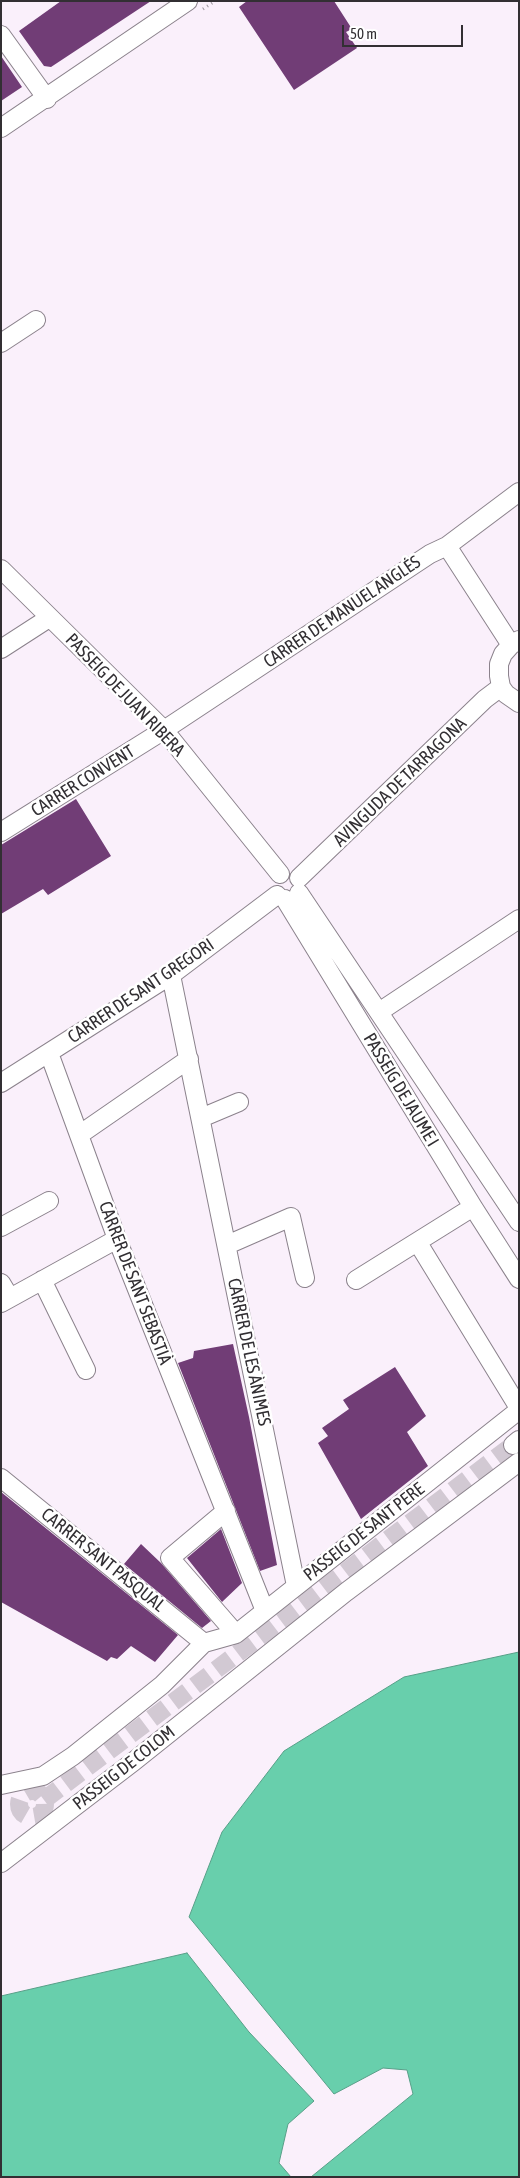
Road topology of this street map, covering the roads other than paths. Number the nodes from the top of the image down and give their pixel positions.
1 (188, 1) edge
2 (1, 36) edge
3 (47, 99) junction
4 (1, 128) edge
5 (36, 320) dead end
6 (1, 343) edge
7 (519, 492) edge
8 (447, 546) junction
9 (1, 569) edge
10 (49, 618) junction
11 (515, 643) edge
12 (1, 649) edge
13 (502, 687) junction
14 (519, 703) edge
15 (164, 730) junction
16 (1, 832) edge
17 (290, 891) junction
18 (519, 919) edge
19 (171, 975) junction
20 (379, 1012) junction
21 (49, 1053) junction
22 (188, 1059) junction
23 (1, 1083) edge
24 (239, 1102) dead end
25 (201, 1118) junction
26 (79, 1135) junction
27 (49, 1201) dead end
28 (473, 1208) junction
29 (516, 1214) edge
30 (1, 1227) edge
31 (118, 1239) junction
32 (418, 1243) junction
33 (227, 1246) junction
34 (305, 1278) dead end
35 (519, 1279) edge
36 (42, 1280) junction
37 (356, 1280) dead end
38 (1, 1283) edge
39 (6, 1301) edge
40 (86, 1370) dead end
41 (519, 1409) edge
42 (519, 1462) edge
43 (1, 1478) edge
44 (226, 1511) junction
45 (296, 1586) junction
46 (265, 1611) junction
47 (236, 1634) junction
48 (204, 1643) junction
49 (245, 1672) joint
50 (2, 1776) edge
51 (1, 1862) edge

1 - 3 street
2 - 3 street
3 - 4 street
5 - 6 street
7 - 8 street, CARRER DE MANUEL ANGLÉS
8 - 11 street
8 - 15 street, CARRER DE MANUEL ANGLÉS
9 - 10 street, PASSEIG DE JUAN RIBERA
10 - 12 street
10 - 15 street, PASSEIG DE JUAN RIBERA
11 - 13 street
13 - 14 street
13 - 17 street, AVINGUDA DE TARRAGONA
15 - 16 street, CARRER CONVENT
15 - 17 street, PASSEIG DE JUAN RIBERA
17 - 19 street, CARRER DE SANT GREGORI
17 - 20 street, PASSEIG DE JAUME I
17 - 28 street, PASSEIG DE JAUME I
18 - 20 street
19 - 21 street, CARRER DE SANT GREGORI
19 - 22 street, CARRER DE LES ÀNIMES
20 - 29 street, PASSEIG DE JAUME I
21 - 23 street, CARRER DE SANT GREGORI
21 - 26 street, CARRER DE SANT SEBASTIÀ
22 - 25 street, CARRER DE LES ÀNIMES
22 - 26 street
24 - 25 street
25 - 33 street, CARRER DE LES ÀNIMES
26 - 31 street, CARRER DE SANT SEBASTIÀ
27 - 30 street
28 - 32 street
28 - 35 street, PASSEIG DE JAUME I
31 - 36 street
31 - 44 street, CARRER DE SANT SEBASTIÀ
32 - 37 street
32 - 41 street
33 - 34 street
33 - 45 street, CARRER DE LES ÀNIMES
36 - 39 street
36 - 40 street
38 - 39 street
41 - 45 street, PASSEIG DE SANT PERE
42 - 49 street, PASSEIG DE SANT PERE
43 - 48 street, CARRER SANT PASQUAL
44 - 46 street, CARRER DE SANT SEBASTIÀ
44 - 47 street
45 - 46 street, PASSEIG DE SANT PERE
46 - 47 street, PASSEIG DE SANT PERE
47 - 48 street, PASSEIG DE SANT PERE
48 - 50 street
49 - 51 street, PASSEIG DE COLOM

